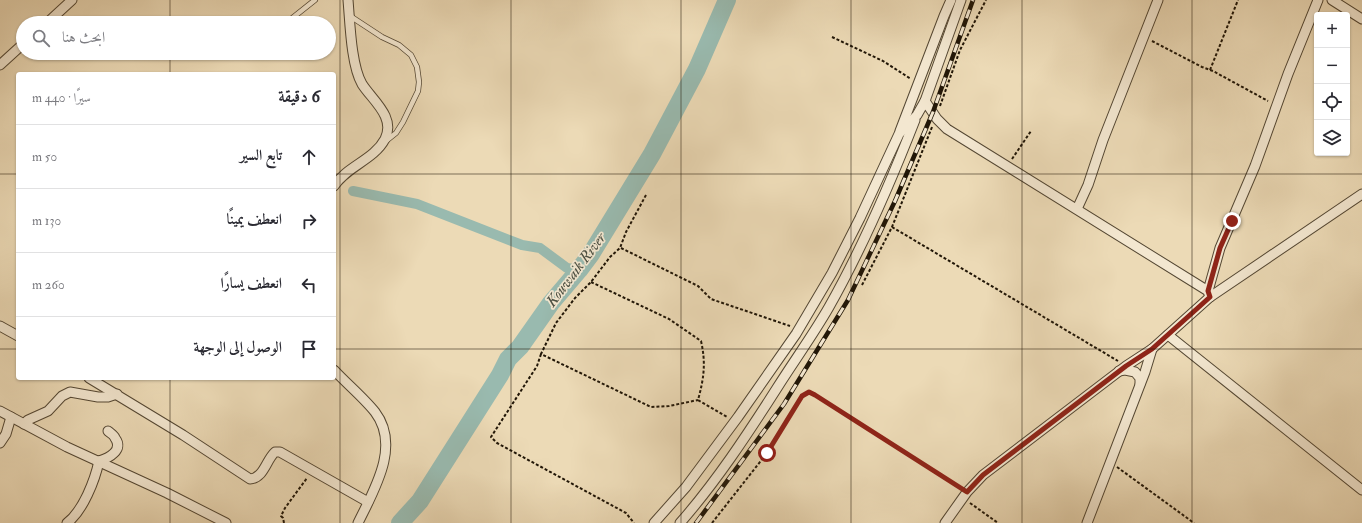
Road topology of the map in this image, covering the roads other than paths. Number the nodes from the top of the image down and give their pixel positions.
1 (72, 0) edge
2 (315, 0) edge
3 (348, 0) edge
4 (951, 0) edge
5 (961, 0) edge
6 (1158, 0) edge
7 (1318, 0) edge
8 (1332, 0) edge
9 (54, 16) edge
10 (295, 16) edge
11 (349, 16) junction
12 (1362, 18) edge
13 (16, 50) edge
14 (0, 65) edge
15 (925, 101) junction
16 (917, 115) junction
17 (899, 134) junction
18 (381, 145) junction
19 (336, 184) edge
20 (1362, 194) edge
21 (1077, 209) junction
22 (1209, 294) junction
23 (0, 326) edge
24 (16, 335) edge
25 (1168, 335) junction
26 (1152, 349) junction
27 (1122, 369) junction
28 (336, 372) edge
29 (92, 380) edge
30 (1140, 384) junction
31 (117, 394) junction
32 (0, 412) edge
33 (11, 417) junction
34 (24, 424) junction
35 (108, 431) dead end
36 (0, 442) edge
37 (99, 461) junction
38 (1362, 490) edge
39 (368, 502) junction
40 (67, 523) edge
41 (226, 523) edge
42 (358, 523) edge
43 (654, 523) edge
44 (680, 523) edge
45 (945, 523) edge
46 (1087, 523) edge

1 - 9 street
2 - 10 lane
3 - 11 street
4 - 17 street
5 - 15 street
6 - 21 street
7 - 22 street
8 - 12 street
11 - 18 street
11 - 18 lane
13 - 14 street
15 - 16 street
15 - 21 street
16 - 17 street
16 - 44 street
17 - 43 street
18 - 19 street
20 - 22 street
21 - 22 street
22 - 25 street
23 - 24 street
25 - 26 street
25 - 38 street
26 - 27 street
26 - 30 street
27 - 30 street
27 - 45 street
28 - 39 street
29 - 31 street
30 - 46 street
31 - 34 street
31 - 39 street
32 - 33 street
33 - 34 street
33 - 36 street
34 - 37 street
35 - 37 street
37 - 40 street
37 - 41 street
39 - 42 street

